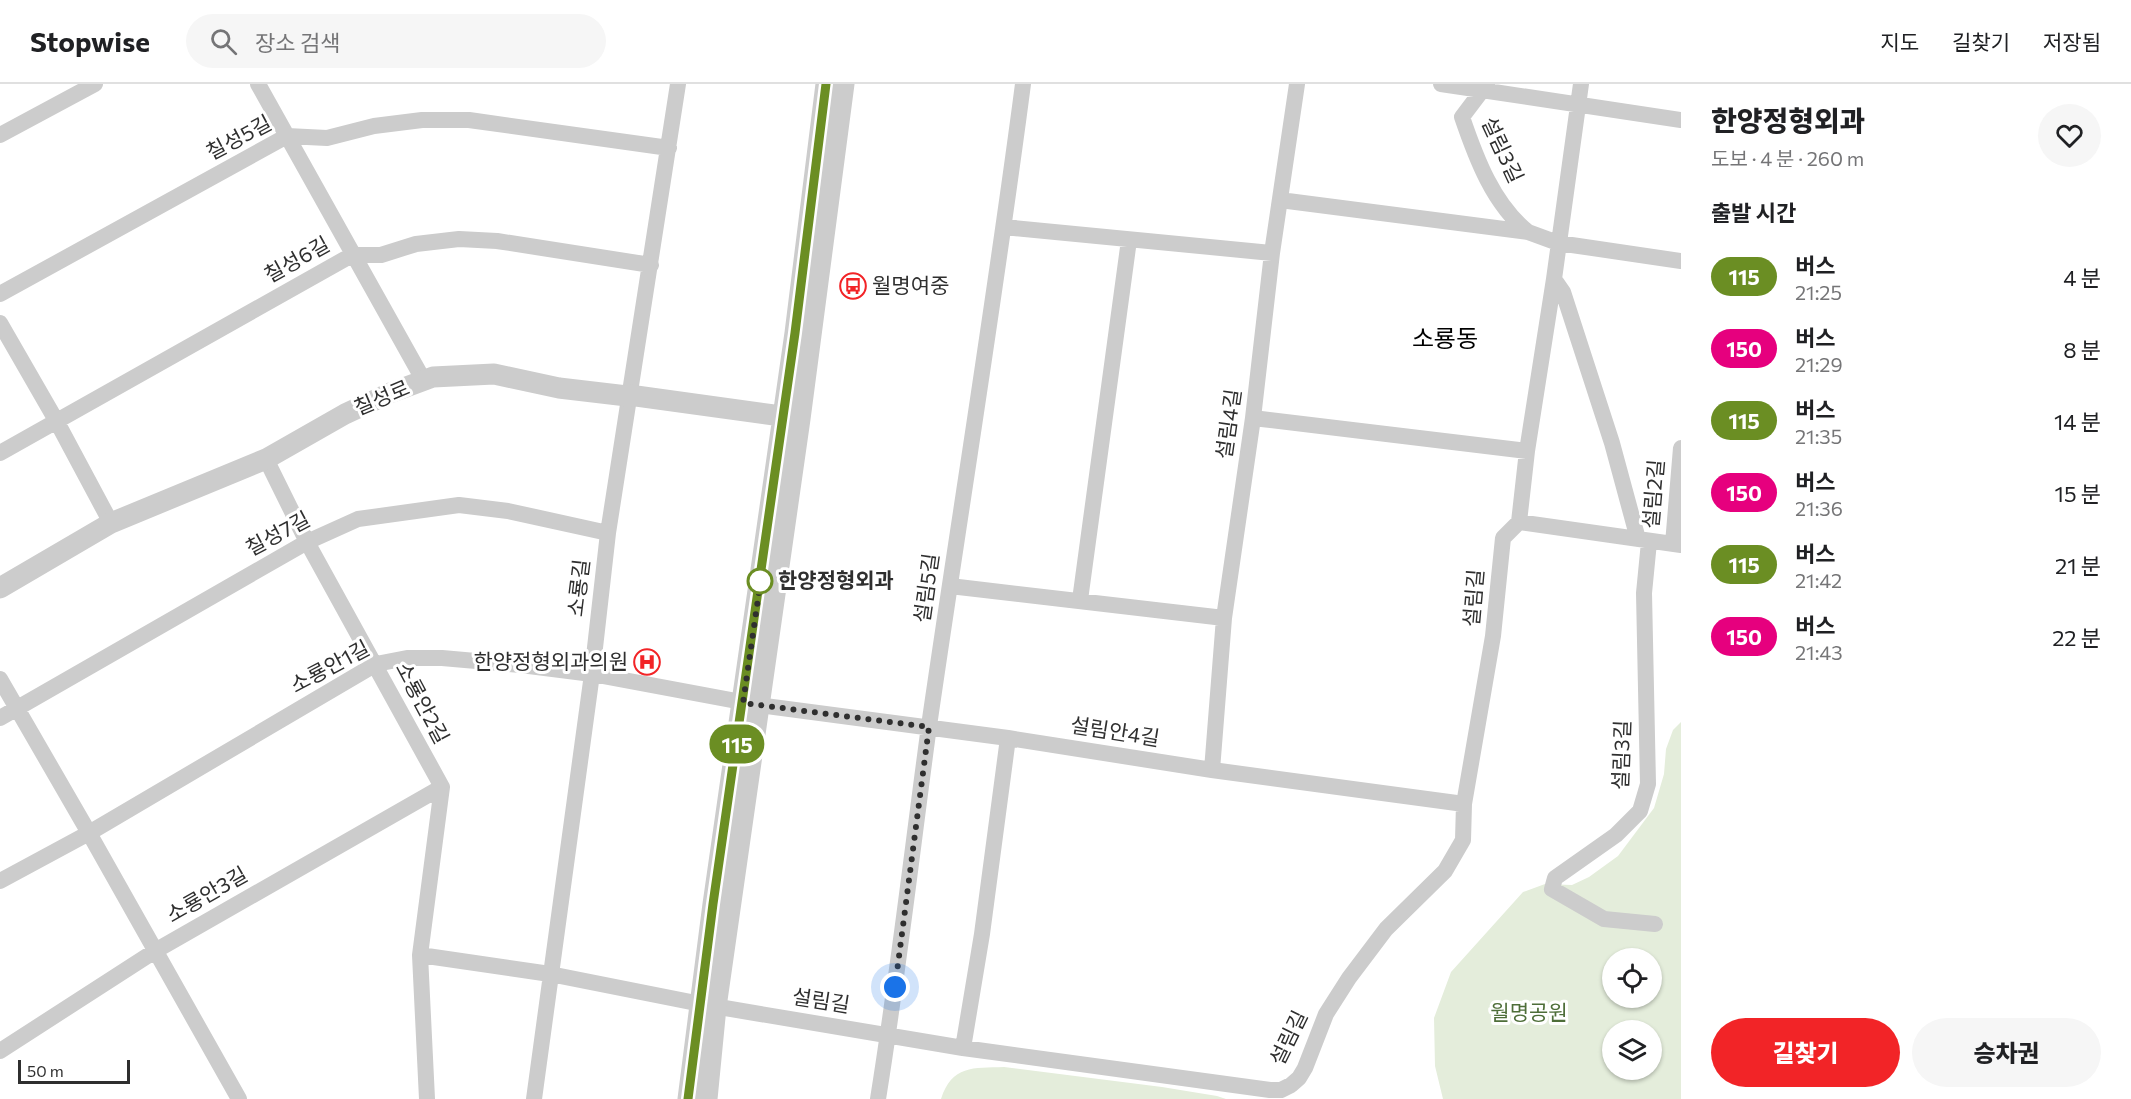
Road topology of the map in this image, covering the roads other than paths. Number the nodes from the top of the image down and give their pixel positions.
1 (94, 84) edge
2 (258, 84) edge
3 (678, 84) edge
4 (826, 84) edge
5 (844, 84) edge
6 (1023, 84) edge
7 (1297, 84) edge
8 (1441, 84) edge
9 (1581, 84) edge
10 (1485, 87) edge
11 (1579, 103) junction
12 (1681, 120) edge
13 (0, 135) edge
14 (287, 136) junction
15 (669, 148) junction
16 (1280, 200) junction
17 (1004, 226) junction
18 (1528, 232) junction
19 (1129, 240) junction
20 (1558, 243) junction
21 (1272, 253) junction
22 (352, 255) junction
23 (1681, 261) edge
24 (651, 265) junction
25 (1554, 279) junction
26 (0, 294) edge
27 (0, 323) edge
28 (424, 381) junction
29 (629, 394) junction
30 (791, 418) junction
31 (1253, 418) junction
32 (57, 422) junction
33 (1681, 448) edge
34 (1527, 451) junction
35 (0, 453) edge
36 (267, 459) junction
37 (1518, 522) junction
38 (111, 523) junction
39 (608, 533) junction
40 (1643, 541) junction
41 (307, 542) junction
42 (1677, 545) edge
43 (950, 586) junction
44 (0, 588) edge
45 (1080, 600) junction
46 (1224, 618) junction
47 (376, 664) junction
48 (592, 674) junction
49 (0, 680) edge
50 (751, 704) junction
51 (18, 707) junction
52 (0, 718) edge
53 (929, 727) junction
54 (1008, 738) junction
55 (1212, 771) junction
56 (442, 787) junction
57 (1464, 804) junction
58 (89, 833) junction
59 (0, 882) edge
60 (1655, 924) dead end
61 (155, 951) junction
62 (420, 955) junction
63 (550, 974) junction
64 (708, 1006) junction
65 (889, 1034) junction
66 (963, 1048) junction
67 (0, 1051) edge
68 (239, 1099) edge
69 (427, 1099) edge
70 (534, 1099) edge
71 (688, 1099) edge
72 (707, 1099) edge
73 (878, 1099) edge

1 - 13 street
2 - 14 street
3 - 15 street, 소룡길
4 - 30 street
5 - 30 street
6 - 17 street, 설림5길
7 - 16 street, 설림4길
8 - 10 street
9 - 11 street, 설림길
10 - 11 street
10 - 18 street, 설림3길
11 - 12 street
11 - 20 street, 설림길
14 - 15 street, 칠성5길
14 - 22 street
14 - 26 street, 칠성5길
15 - 24 street, 소룡길
16 - 18 street
16 - 21 street, 설림4길
17 - 19 street
17 - 43 street, 설림5길
18 - 20 street
19 - 21 street
19 - 45 street
20 - 23 street
20 - 25 street, 설림길
21 - 31 street, 설림4길
22 - 24 street, 칠성6길
22 - 28 street
22 - 32 street, 칠성6길
24 - 29 street, 소룡길
25 - 34 street, 설림길
25 - 40 street, 설림3길
27 - 32 street
28 - 29 street, 칠성로
28 - 36 street, 칠성로
29 - 30 street, 칠성로
29 - 39 street, 소룡길
30 - 50 street
31 - 34 street
31 - 46 street, 설림4길
32 - 35 street, 칠성6길
32 - 38 street
33 - 42 street, 설림2길
34 - 37 street, 설림길
36 - 38 street, 칠성로
36 - 41 street, 소룡안2길
37 - 40 street
37 - 57 street, 설림길
38 - 44 street, 칠성로
39 - 41 street, 칠성7길
39 - 48 street, 소룡길
40 - 42 street, 설림2길
40 - 60 street, 설림3길
41 - 47 street, 소룡안2길
41 - 51 street, 칠성7길
43 - 45 street
43 - 53 street, 설림5길
45 - 46 street
46 - 55 street, 설림4길
47 - 48 street, 소룡안1길
47 - 56 street, 소룡안2길
47 - 58 street, 소룡안1길
48 - 50 street, 소룡안1길
48 - 63 street, 소룡길
49 - 51 street
50 - 53 street, 설림안4길
50 - 64 street
51 - 52 street, 칠성7길
51 - 58 street
53 - 54 street, 설림안4길
53 - 65 street, 설림5길
54 - 55 street, 설림안4길
54 - 66 street
55 - 57 street, 설림안4길
56 - 61 street, 소룡안3길
56 - 62 street
57 - 66 street, 설림길
58 - 59 street, 소룡안1길
58 - 61 street
61 - 67 street, 소룡안3길
61 - 68 street
62 - 63 street, 설림길
62 - 69 street
63 - 64 street, 설림길
63 - 70 street, 소룡길
64 - 65 street, 설림길
64 - 71 street
64 - 72 street
65 - 66 street, 설림길
65 - 73 street, 설림5길

